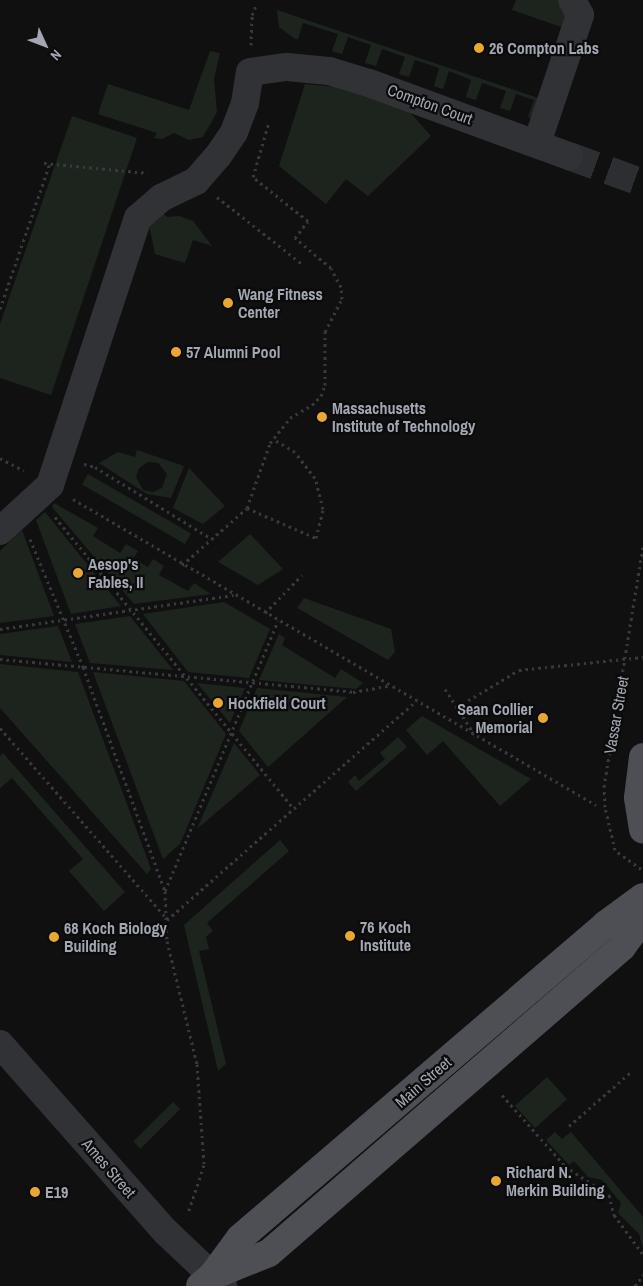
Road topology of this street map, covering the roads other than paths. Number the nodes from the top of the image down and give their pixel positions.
1 (572, 0) edge
2 (537, 143) junction
3 (569, 156) tunnel mouth
4 (27, 506) edge
5 (643, 757) edge
6 (643, 830) edge
7 (643, 897) edge
8 (643, 918) edge
9 (0, 1044) edge
10 (211, 1283) edge

1 - 2 street
2 - 3 street, Compton Court
2 - 4 street, Compton Court
5 - 6 main road, Vassar Street
7 - 10 main road, Main Street
8 - 10 main road, Main Street
9 - 10 street, Ames Street

